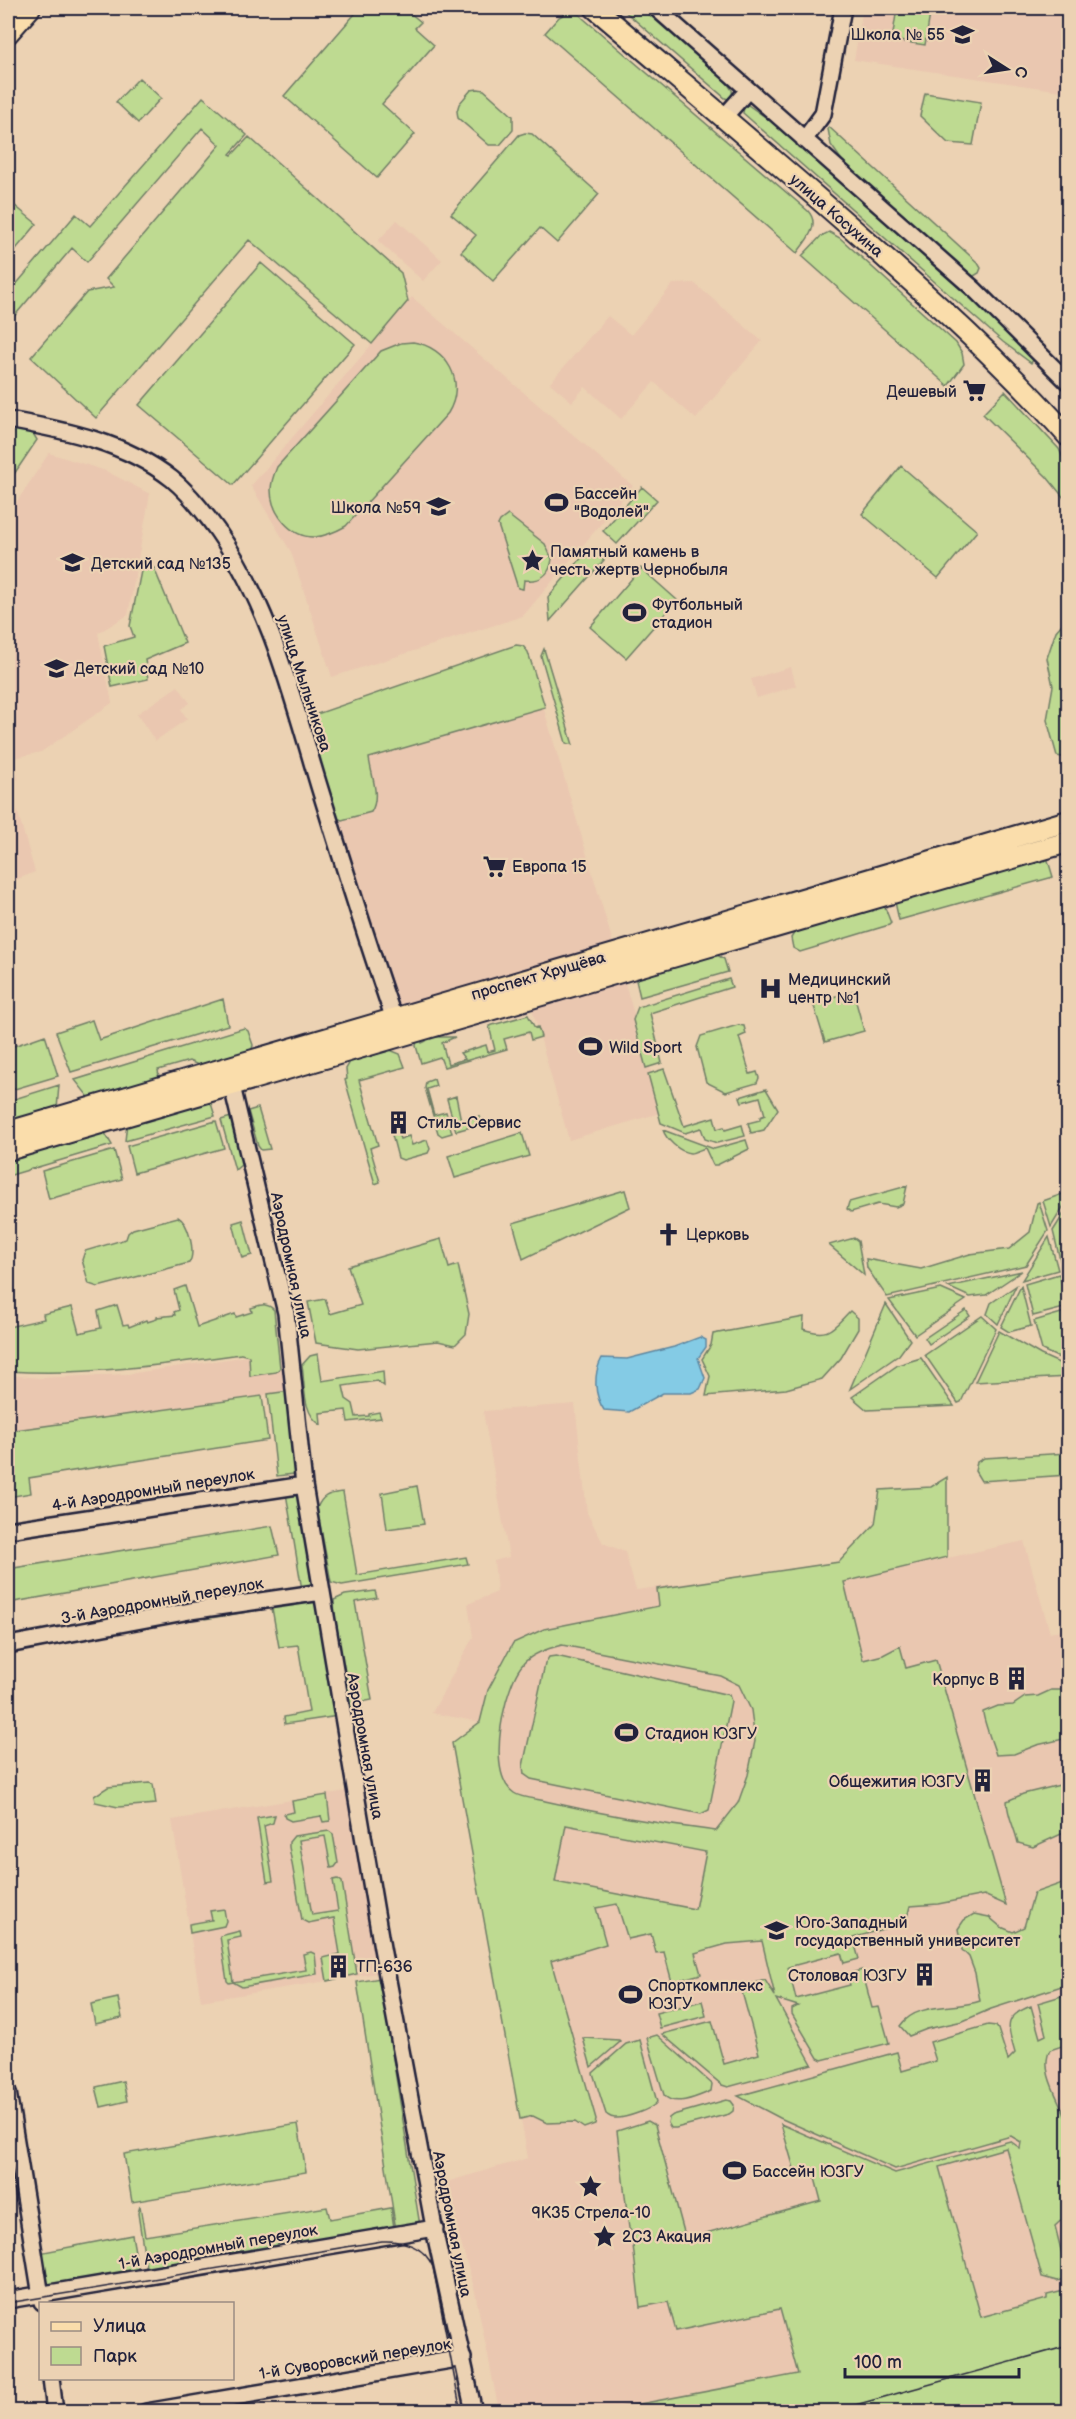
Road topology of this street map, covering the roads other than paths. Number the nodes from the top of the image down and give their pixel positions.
1 (30, 8) edge
2 (594, 8) edge
3 (656, 8) edge
4 (843, 8) edge
5 (8, 33) edge
6 (748, 90) junction
7 (724, 117) junction
8 (804, 140) junction
9 (1068, 382) edge
10 (8, 420) edge
11 (1068, 436) edge
12 (1068, 821) edge
13 (1068, 842) edge
14 (398, 1027) junction
15 (232, 1086) junction
16 (8, 1132) edge
17 (8, 1150) edge
18 (304, 1485) junction
19 (8, 1530) edge
20 (322, 1592) junction
21 (8, 1645) edge
22 (8, 2092) edge
23 (435, 2228) junction
24 (42, 2299) edge
25 (8, 2300) edge
26 (463, 2358) junction
27 (51, 2380) edge
28 (55, 2412) edge
29 (146, 2412) edge
30 (474, 2412) edge

1 - 5 main road
2 - 7 main road, улица Косухина
3 - 6 street
4 - 8 street
6 - 7 street
6 - 8 street
7 - 11 main road, улица Косухина
8 - 9 street
10 - 14 street, улица Мыльникова
12 - 14 main road, проспект Хрущёва
13 - 14 main road, проспект Хрущёва
14 - 15 main road, проспект Хрущёва
14 - 16 main road, проспект Хрущёва
15 - 17 main road, проспект Хрущёва
15 - 18 street, Аэродромная улица
18 - 19 street, 4-й Аэродромный переулок
18 - 20 street, Аэродромная улица
20 - 21 street, 3-й Аэродромный переулок
20 - 23 street, Аэродромная улица
22 - 24 street
23 - 24 street, 1-й Аэродромный переулок
23 - 26 street, Аэродромная улица
24 - 25 street, 1-й Аэродромный переулок
26 - 29 street, 1-й Суворовский переулок
26 - 30 street, Аэродромная улица
27 - 28 street

